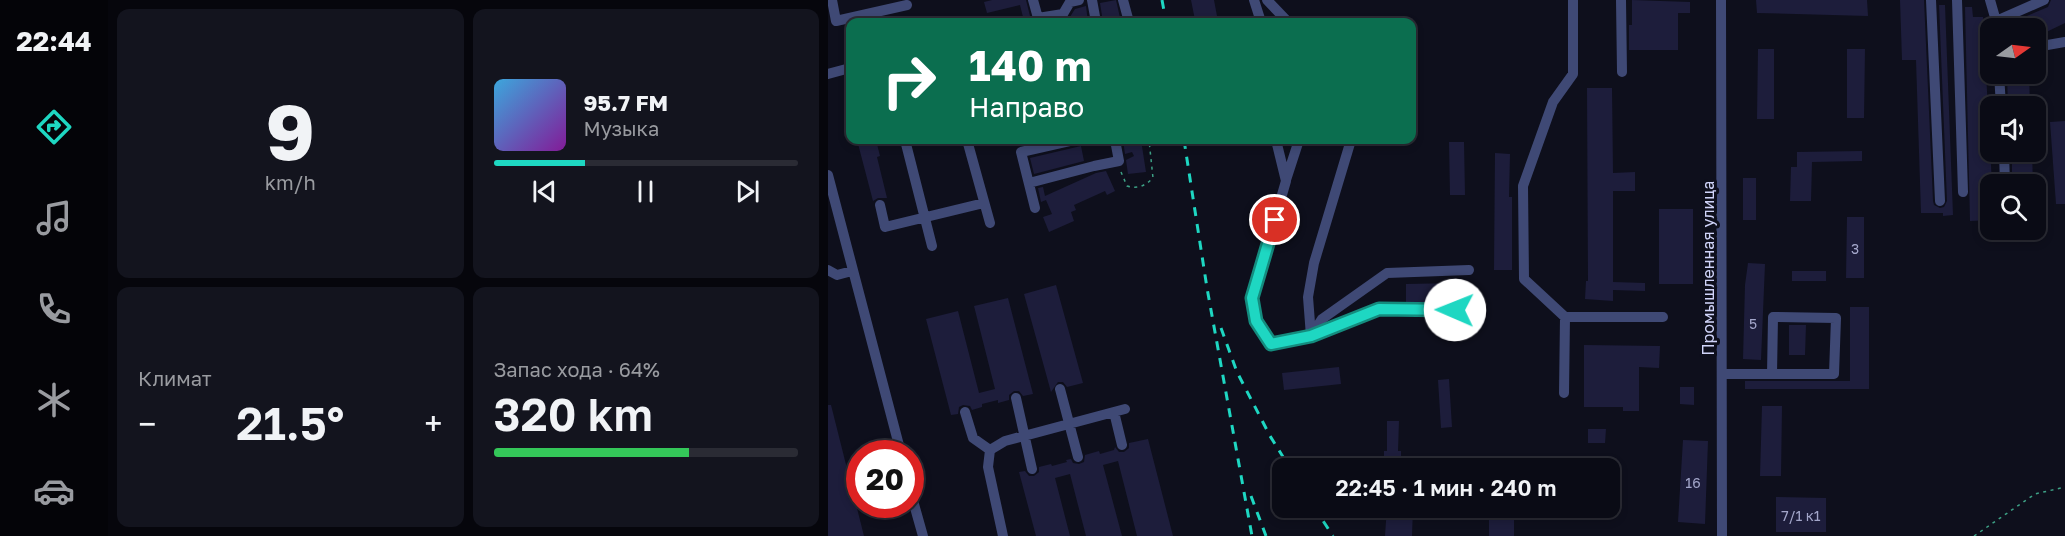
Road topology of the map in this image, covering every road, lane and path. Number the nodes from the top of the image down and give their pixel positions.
1 (832, 0) edge
2 (1034, 0) edge
3 (1073, 0) edge
4 (1092, 0) edge
5 (1123, 0) edge
6 (1254, 0) edge
7 (1267, 0) edge
8 (1573, 0) edge
9 (1622, 0) edge
10 (1721, 0) edge
11 (1930, 0) edge
12 (1957, 0) edge
13 (1990, 0) edge
14 (2044, 0) edge
15 (907, 5) dead end
16 (850, 18) edge
17 (1064, 18) edge
18 (1095, 18) edge
19 (1127, 18) edge
20 (1261, 18) edge
21 (1284, 18) edge
22 (1994, 18) edge
23 (2009, 18) edge
24 (846, 19) edge
25 (2065, 42) edge
26 (2046, 45) edge
27 (846, 69) edge
28 (1622, 72) dead end
29 (828, 74) edge
30 (906, 144) edge
31 (968, 144) edge
32 (1056, 144) edge
33 (1116, 144) edge
34 (1149, 144) edge
35 (1277, 144) edge
36 (1298, 144) edge
37 (1351, 144) edge
38 (1119, 161) junction
39 (828, 175) edge
40 (1286, 181) junction
41 (1029, 183) junction
42 (1963, 192) dead end
43 (1940, 201) dead end
44 (984, 202) junction
45 (880, 205) dead end
46 (1035, 208) dead end
47 (924, 217) junction
48 (990, 224) dead end
49 (932, 246) dead end
50 (828, 270) edge
51 (1469, 270) dead end
52 (852, 271) junction
53 (1455, 310) dead end
54 (1565, 317) junction
55 (1663, 317) dead end
56 (1311, 336) junction
57 (1723, 374) junction
58 (1772, 374) junction
59 (1060, 389) dead end
60 (1564, 393) dead end
61 (1016, 398) dead end
62 (966, 412) dead end
63 (1069, 424) junction
64 (1024, 436) junction
65 (898, 440) edge
66 (1122, 445) dead end
67 (990, 450) junction
68 (1078, 457) dead end
69 (1032, 469) dead end
70 (2065, 487) edge
71 (918, 518) edge
72 (923, 536) edge
73 (1003, 536) edge
74 (1722, 536) edge
75 (1974, 536) edge

1 - 24 street
2 - 17 street
3 - 17 street
4 - 18 street
5 - 19 street
6 - 20 street
7 - 21 street
8 - 54 street
9 - 28 street
10 - 57 street, Промышленная улица
11 - 43 street
12 - 42 street
13 - 22 street
14 - 23 street
15 - 16 street
25 - 26 street
27 - 29 street
30 - 47 street
31 - 44 street
32 - 41 street
33 - 38 street
34 - 38 path
35 - 40 street
36 - 40 street
37 - 56 street
38 - 41 street
39 - 52 street
40 - 56 street
41 - 46 street
44 - 47 street
44 - 48 street
45 - 47 street
47 - 49 street
50 - 52 street
51 - 56 street
52 - 65 street
53 - 56 street
54 - 55 street
54 - 60 street
57 - 58 street
57 - 74 street, Промышленная улица
58 - 58 street
59 - 63 street
61 - 64 street
62 - 67 street
63 - 64 street
63 - 66 street
63 - 68 street
64 - 67 street
64 - 69 street
67 - 73 street
70 - 75 path
71 - 72 street

